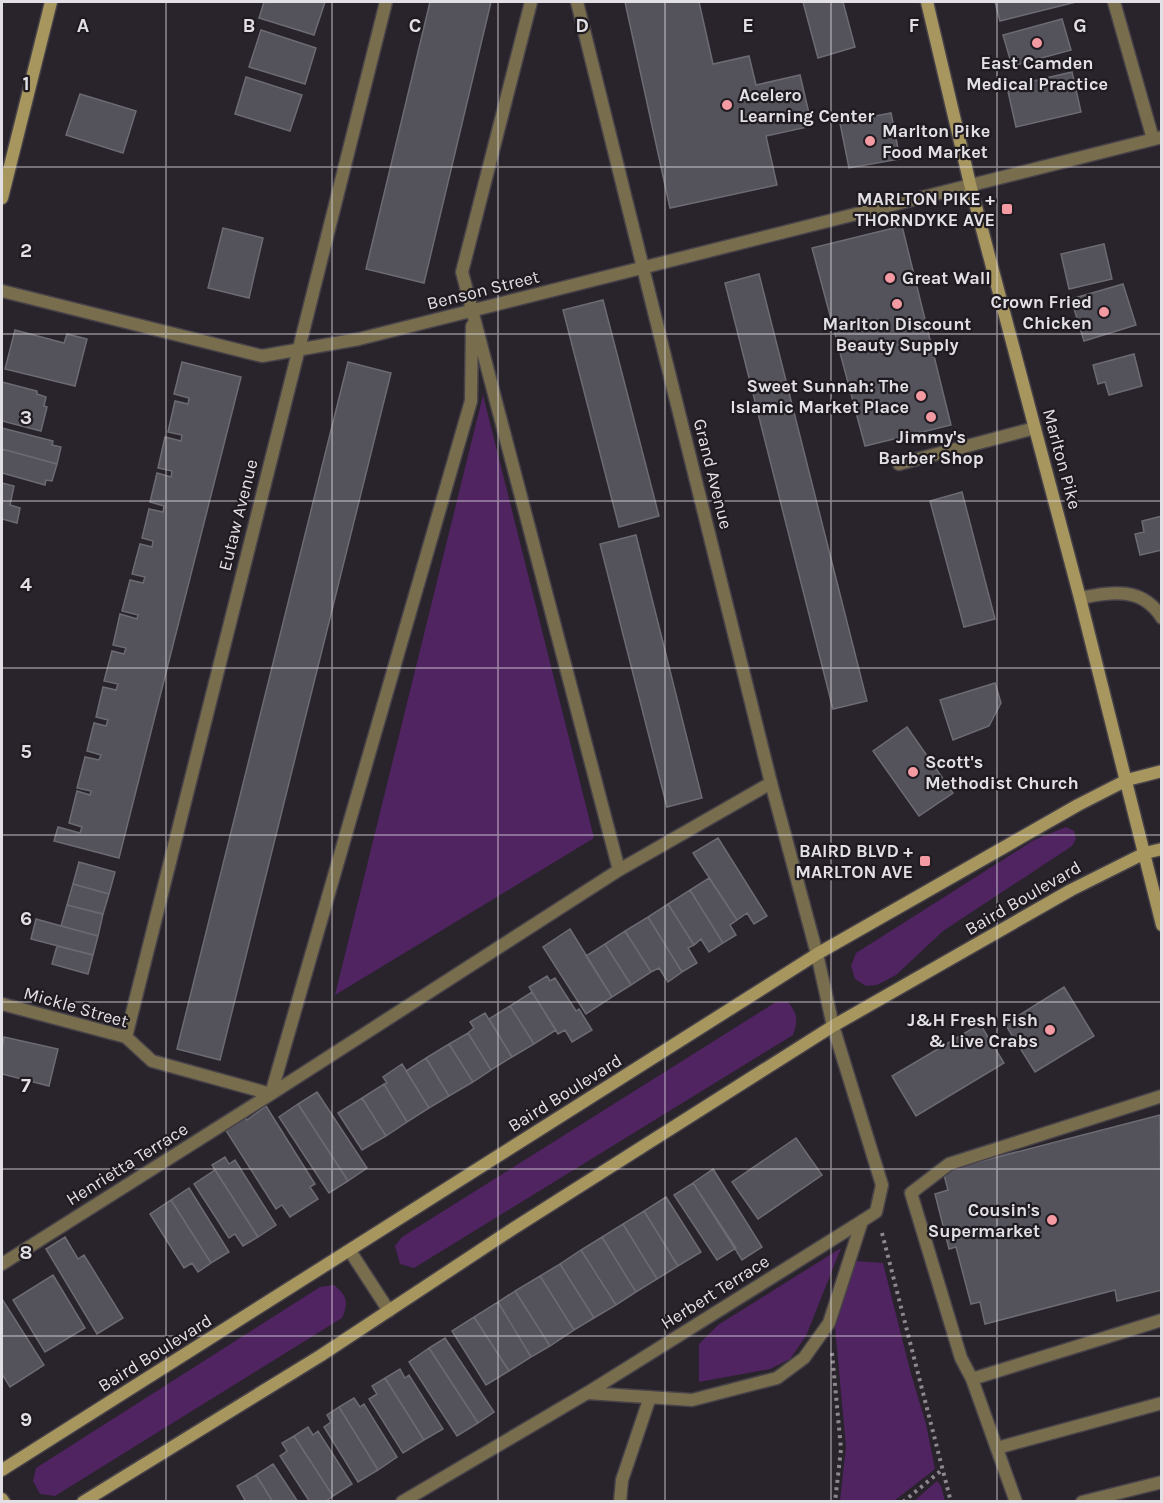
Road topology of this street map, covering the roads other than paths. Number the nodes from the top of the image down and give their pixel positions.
1 (51, 2) edge
2 (386, 2) edge
3 (531, 2) edge
4 (577, 2) edge
5 (927, 2) edge
6 (1114, 2) edge
7 (1157, 138) edge
8 (970, 184) junction
9 (2, 198) edge
10 (644, 268) junction
11 (2, 291) edge
12 (472, 311) junction
13 (297, 351) junction
14 (1035, 429) junction
15 (899, 464) dead end
16 (1080, 598) junction
17 (1161, 618) edge
18 (1161, 771) edge
19 (1127, 780) junction
20 (771, 783) junction
21 (1161, 849) edge
22 (1145, 853) junction
23 (619, 870) junction
24 (1161, 925) edge
25 (817, 954) junction
26 (2, 1004) edge
27 (833, 1026) junction
28 (126, 1037) junction
29 (271, 1094) junction
30 (1161, 1096) edge
31 (862, 1221) junction
32 (350, 1251) junction
33 (2, 1264) edge
34 (389, 1311) junction
35 (1161, 1320) edge
36 (972, 1379) junction
37 (586, 1393) junction
38 (650, 1397) junction
39 (1161, 1404) edge
40 (997, 1448) junction
41 (2, 1470) edge
42 (1161, 1482) edge
43 (82, 1502) edge
44 (402, 1502) edge
45 (620, 1502) edge
46 (1016, 1502) edge
47 (1082, 1502) edge

1 - 9 main road
2 - 13 street, Eutaw Avenue
3 - 12 street
4 - 10 street, Grand Avenue
5 - 8 main road, Marlton Pike
6 - 7 street
7 - 8 street, Benson Street
8 - 10 street, Benson Street
8 - 14 main road, Marlton Pike
10 - 12 street, Benson Street
10 - 20 street, Grand Avenue
11 - 13 street, Benson Street
12 - 13 street, Benson Street
12 - 23 street
12 - 29 street
13 - 28 street, Eutaw Avenue
14 - 15 street
14 - 16 main road, Marlton Pike
16 - 17 street
16 - 19 main road, Marlton Pike
18 - 19 main road, Baird Boulevard
19 - 22 main road, Marlton Pike
19 - 25 main road, Baird Boulevard
20 - 23 street, Henrietta Terrace
20 - 25 street, Grand Avenue
21 - 22 main road, Baird Boulevard
22 - 24 main road, Marlton Pike
22 - 27 main road, Baird Boulevard
23 - 29 street, Henrietta Terrace
25 - 27 street
25 - 32 main road, Baird Boulevard
26 - 28 street, Mickle Street
27 - 31 street, Herbert Terrace
27 - 34 main road, Baird Boulevard
28 - 29 street, Mickle Street
29 - 33 street, Henrietta Terrace
30 - 36 street
31 - 37 street, Herbert Terrace
31 - 38 street
32 - 34 street
32 - 41 main road, Baird Boulevard
34 - 43 main road, Baird Boulevard
35 - 36 street
36 - 40 street
37 - 38 street
37 - 44 street, Herbert Terrace
38 - 45 street
39 - 40 street
40 - 46 street
42 - 47 street

